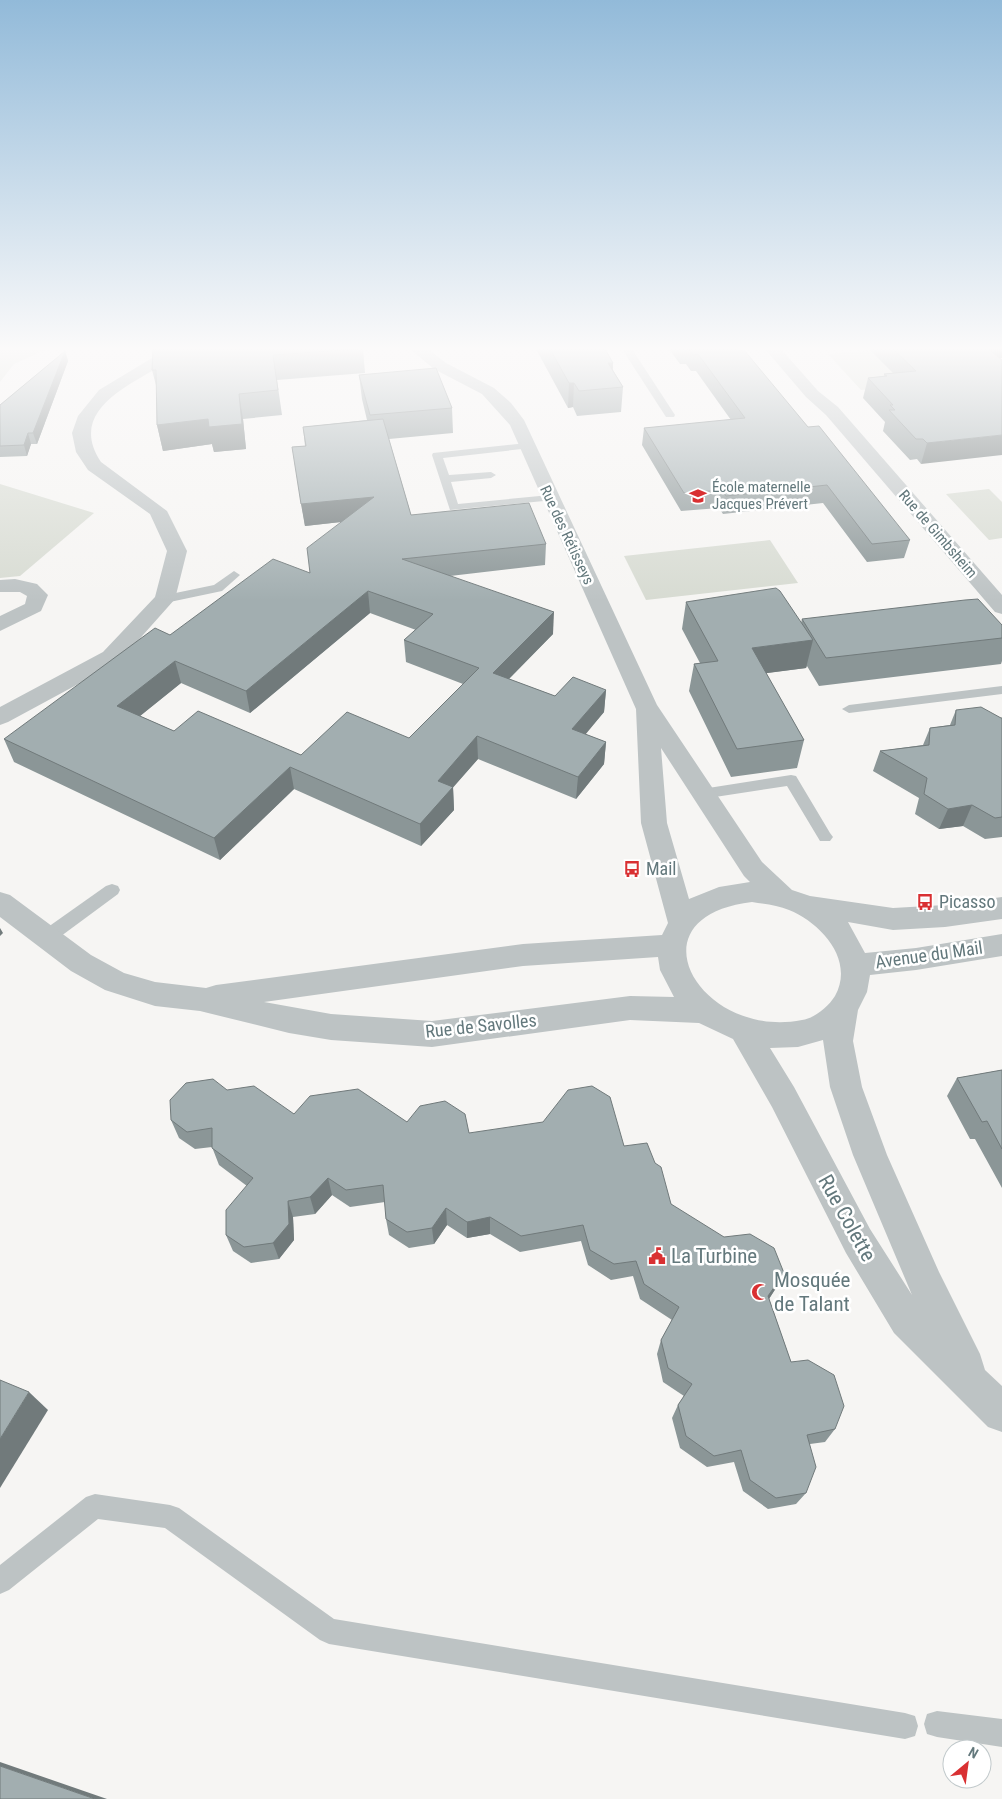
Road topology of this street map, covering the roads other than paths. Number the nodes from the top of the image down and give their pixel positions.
1 (81, 433) edge
2 (522, 433) edge
3 (851, 433) edge
4 (527, 446) junction
5 (491, 475) dead end
6 (444, 479) junction
7 (550, 498) junction
8 (234, 575) dead end
9 (0, 586) edge
10 (165, 599) junction
11 (995, 601) edge
12 (0, 625) edge
13 (1002, 690) edge
14 (646, 706) junction
15 (849, 709) dead end
16 (0, 718) edge
17 (702, 794) junction
18 (825, 838) dead end
19 (112, 890) dead end
20 (794, 901) junction
21 (0, 902) edge
22 (1002, 908) edge
23 (678, 934) junction
24 (47, 937) junction
25 (1002, 945) edge
26 (856, 965) junction
27 (200, 999) junction
28 (843, 1010) junction
29 (705, 1011) junction
30 (744, 1031) junction
31 (976, 1386) junction
32 (1002, 1413) edge
33 (0, 1581) edge
34 (937, 1724) dead end
35 (905, 1726) dead end
36 (1002, 1733) edge

1 - 10 street
2 - 4 street, Rue des Rétisseys
3 - 11 street, Rue de Gimbsheim
4 - 6 lane
4 - 7 street, Rue des Rétisseys
5 - 6 lane
6 - 7 lane
7 - 14 street, Rue des Rétisseys
8 - 10 lane
9 - 12 street
10 - 16 street
13 - 15 lane
14 - 17 street, Rue des Rétisseys
14 - 23 street, Rue des Rétisseys
17 - 18 lane
17 - 20 street, Rue des Rétisseys
19 - 24 lane
20 - 22 street, Avenue du Mail
20 - 23 street
20 - 26 street
21 - 24 street, Rue de Savolles
23 - 27 street, Rue de Savolles
23 - 29 street
24 - 27 street, Rue de Savolles
25 - 26 street, Avenue du Mail
26 - 28 street
27 - 29 street, Rue de Savolles
28 - 30 street
28 - 31 street, Rue Colette
29 - 30 street
30 - 31 street, Rue Colette
31 - 32 street, Rue Colette
33 - 35 lane
34 - 36 lane

